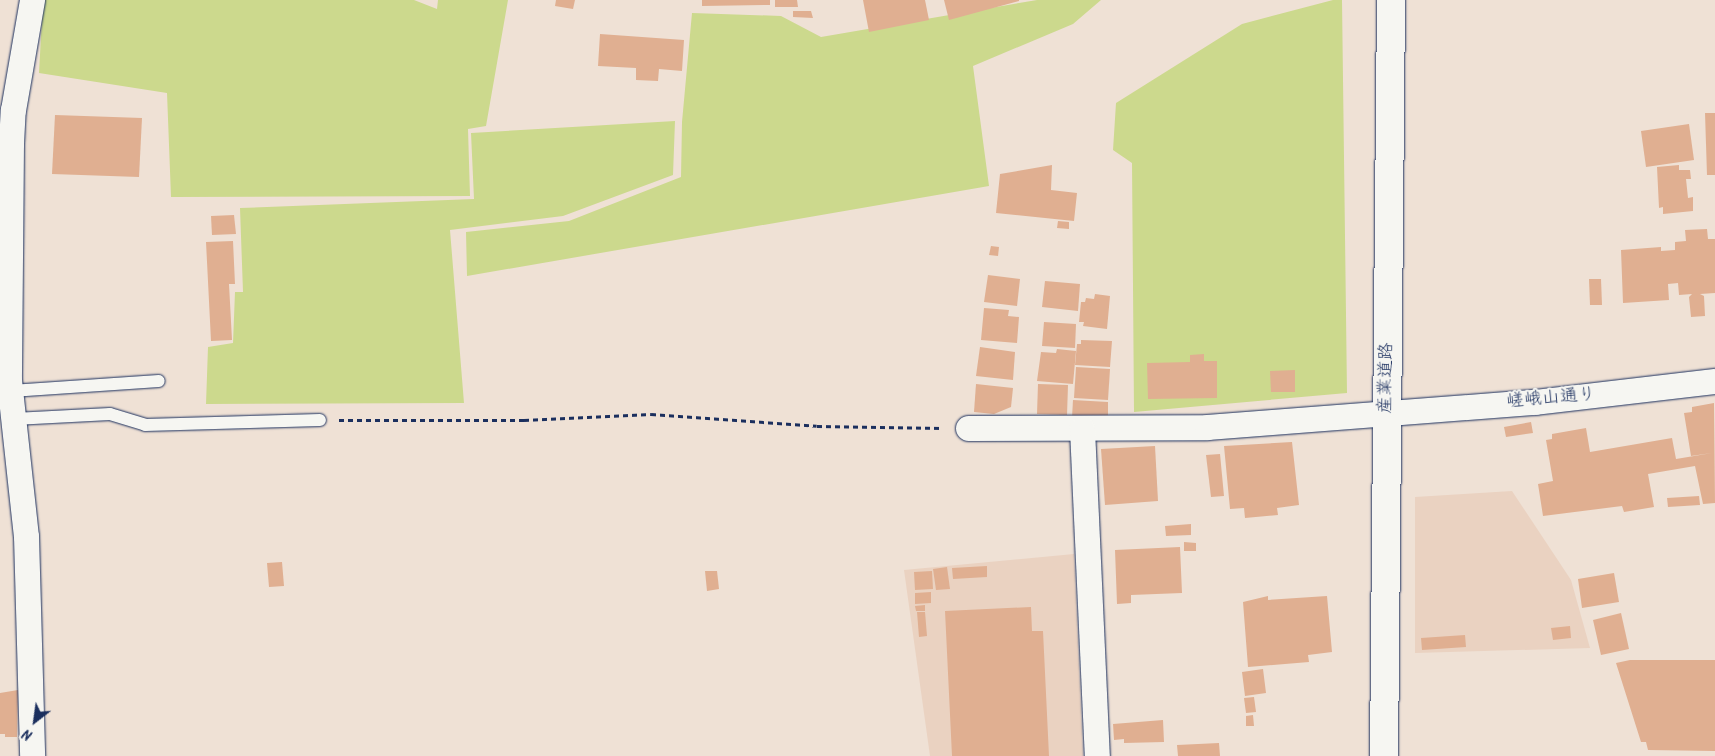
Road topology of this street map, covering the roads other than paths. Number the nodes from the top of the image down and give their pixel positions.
1 (32, 0) edge
2 (1391, 0) edge
3 (6, 144) edge
4 (159, 381) dead end
5 (1715, 381) edge
6 (11, 391) junction
7 (1386, 412) junction
8 (14, 419) junction
9 (320, 420) road end
10 (968, 428) road end
11 (1082, 429) junction
12 (32, 756) edge
13 (1096, 756) edge
14 (1384, 756) edge

1 - 3 street
2 - 7 street, 産業道路
3 - 6 street
4 - 6 lane
5 - 7 street, 嵯峨山通り
6 - 8 street
7 - 11 street, 嵯峨山通り
7 - 14 street, 産業道路
8 - 9 lane
8 - 12 street
10 - 11 street, 嵯峨山通り
11 - 13 street

